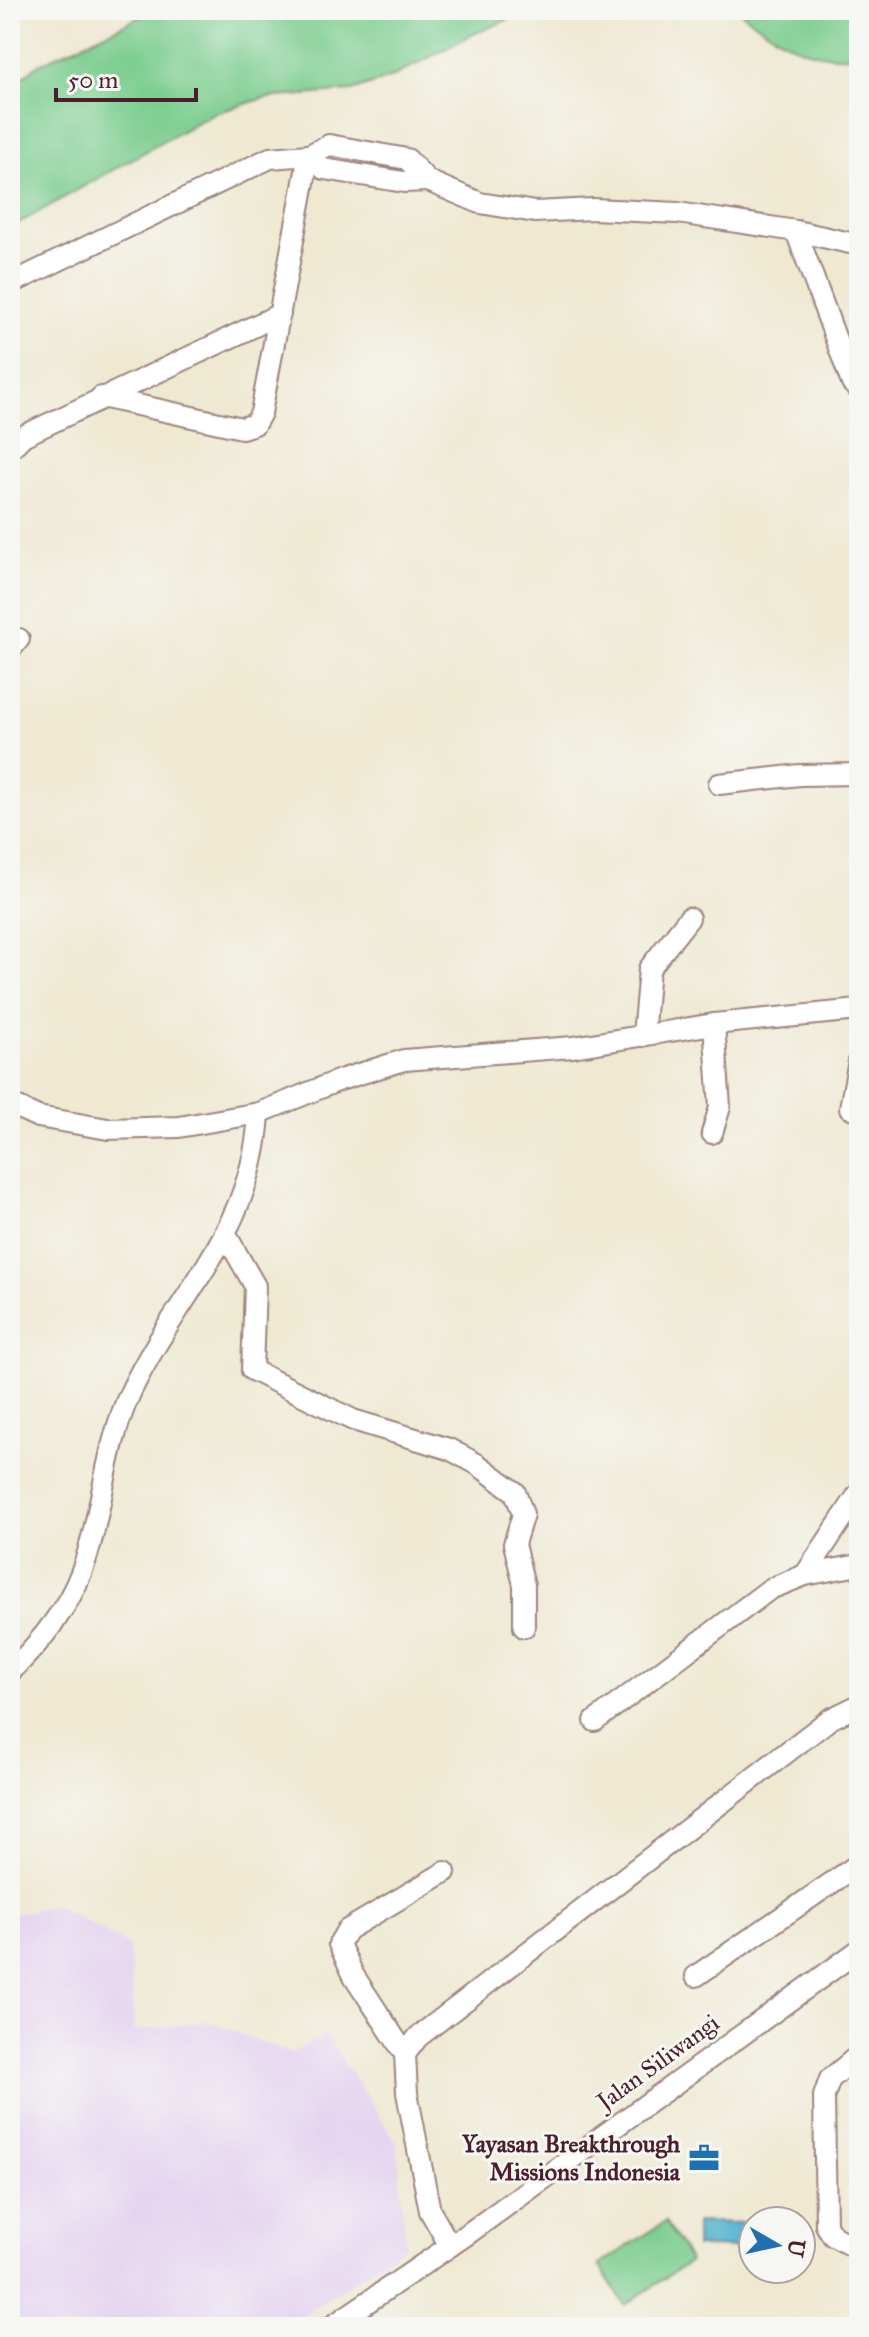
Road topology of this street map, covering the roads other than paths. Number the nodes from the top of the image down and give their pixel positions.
1 (309, 155) junction
2 (796, 231) junction
3 (859, 245) edge
4 (10, 284) edge
5 (280, 314) junction
6 (859, 390) edge
7 (101, 397) junction
8 (10, 449) edge
9 (859, 774) edge
10 (719, 784) dead end
11 (689, 918) dead end
12 (859, 1010) edge
13 (714, 1024) junction
14 (643, 1036) junction
15 (859, 1061) edge
16 (10, 1104) edge
17 (850, 1108) dead end
18 (259, 1113) junction
19 (712, 1133) dead end
20 (226, 1235) junction
21 (859, 1493) edge
22 (859, 1565) edge
23 (805, 1575) junction
24 (524, 1627) dead end
25 (14, 1662) edge
26 (859, 1705) edge
27 (595, 1721) dead end
28 (859, 1864) edge
29 (445, 1872) dead end
30 (859, 1950) edge
31 (696, 1976) dead end
32 (405, 2054) junction
33 (859, 2055) edge
34 (450, 2246) junction
35 (859, 2250) edge
36 (331, 2327) edge

1 - 2 street
1 - 4 street
1 - 5 street
2 - 3 street
2 - 6 street
5 - 7 street
5 - 7 street
7 - 8 street
9 - 10 street
11 - 14 street
12 - 13 street
13 - 14 street
13 - 19 street
14 - 18 street
15 - 17 street
16 - 18 street
18 - 20 street
20 - 24 street
20 - 25 street
21 - 23 street
22 - 23 street
23 - 27 street
26 - 32 street
28 - 31 street
29 - 32 street
30 - 34 street, Jalan Siliwangi
32 - 34 street
33 - 35 street
34 - 36 street, Jalan Siliwangi

